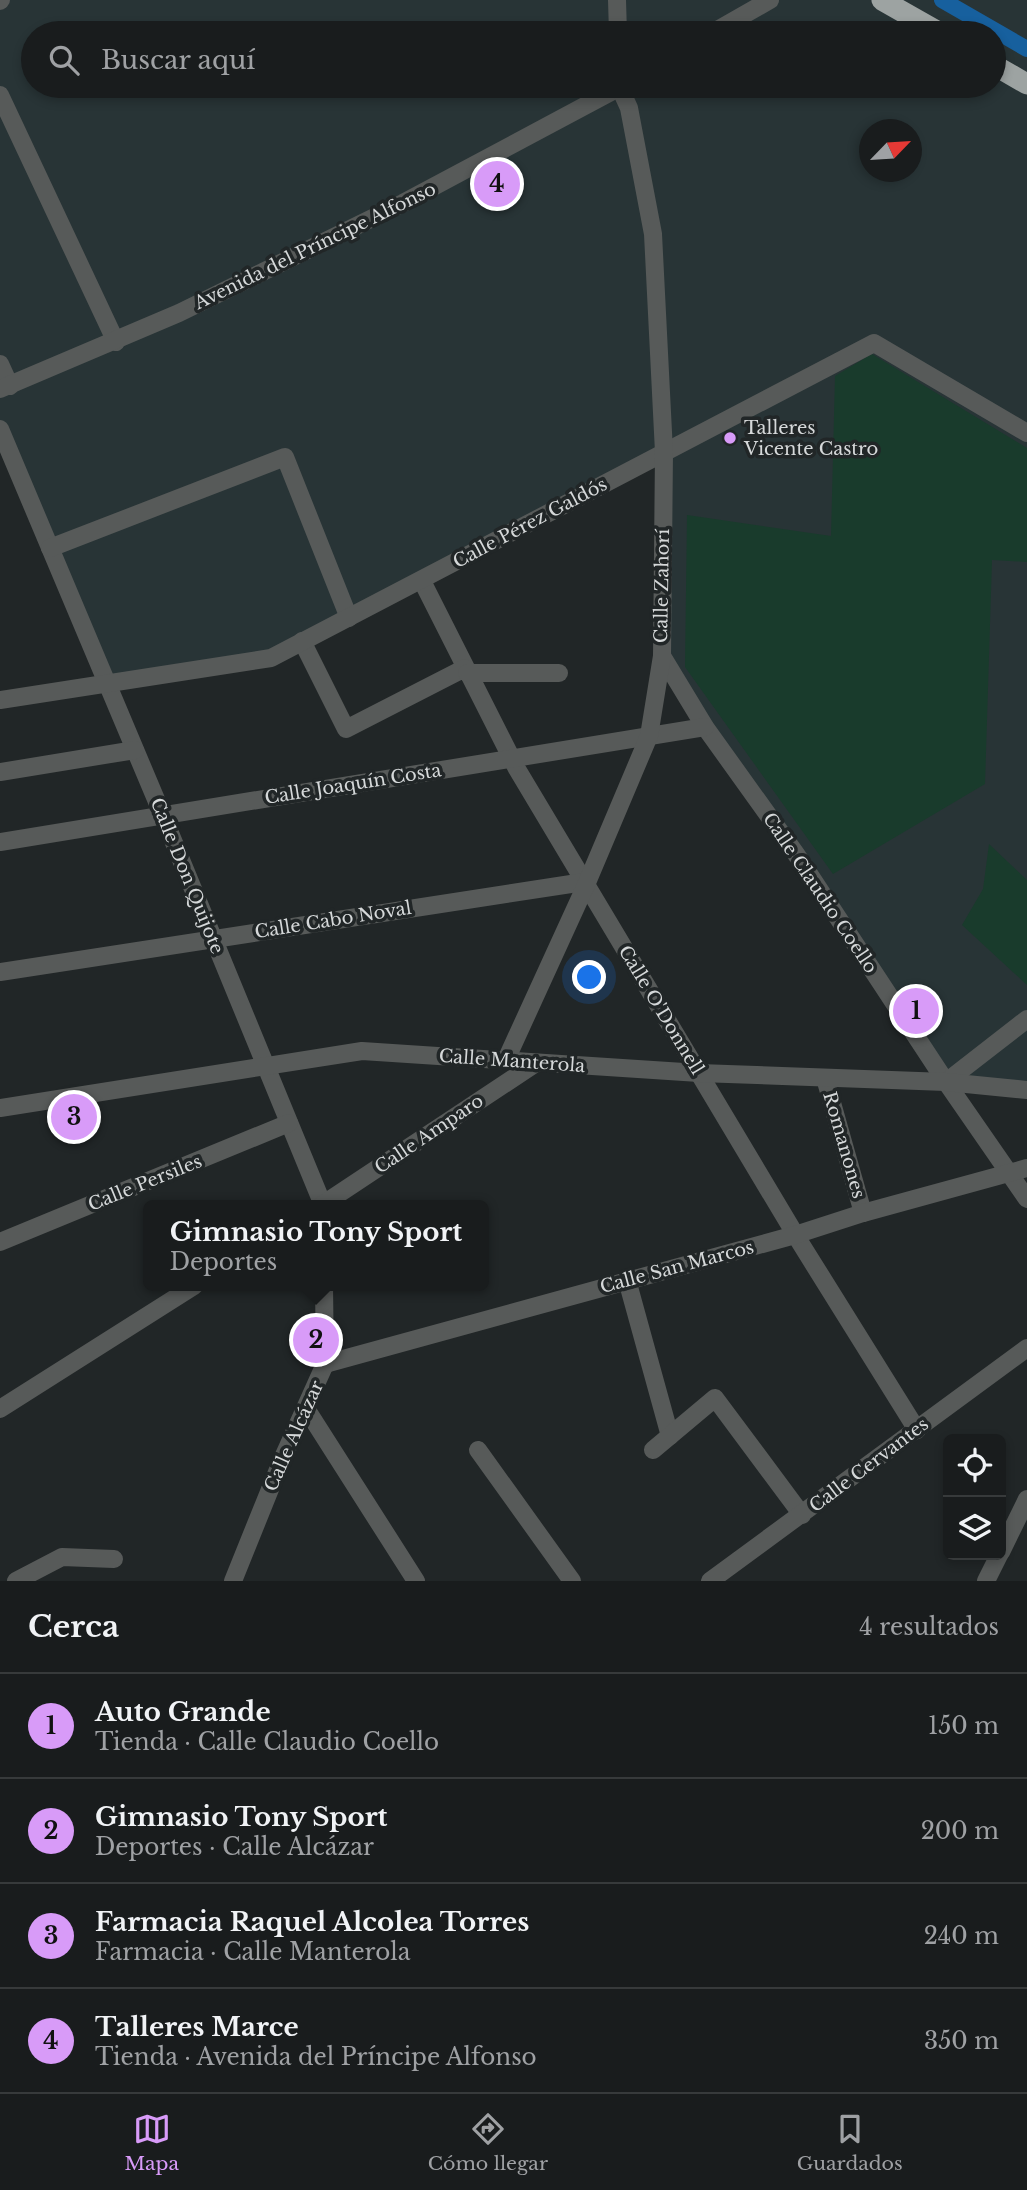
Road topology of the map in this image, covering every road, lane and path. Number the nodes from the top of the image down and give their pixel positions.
1 (617, 0) edge
2 (770, 0) edge
3 (883, 0) edge
4 (618, 21) edge
5 (733, 21) edge
6 (919, 21) edge
7 (1006, 72) edge
8 (1027, 84) edge
9 (0, 95) edge
10 (598, 98) edge
11 (625, 98) edge
12 (116, 342) junction
13 (0, 364) edge
14 (5, 387) edge
15 (0, 429) edge
16 (1027, 433) edge
17 (664, 452) junction
18 (50, 548) junction
19 (422, 580) junction
20 (349, 618) junction
21 (302, 641) junction
22 (662, 656) junction
23 (466, 670) junction
24 (559, 673) dead end
25 (105, 682) junction
26 (0, 700) edge
27 (705, 727) junction
28 (649, 736) junction
29 (135, 750) junction
30 (511, 758) junction
31 (0, 772) edge
32 (163, 816) junction
33 (0, 842) edge
34 (585, 883) junction
35 (212, 939) junction
36 (0, 972) edge
37 (1027, 1019) edge
38 (506, 1060) junction
39 (536, 1063) junction
40 (266, 1065) junction
41 (699, 1073) junction
42 (825, 1078) junction
43 (946, 1082) junction
44 (1027, 1090) edge
45 (0, 1108) edge
46 (289, 1124) junction
47 (1027, 1168) edge
48 (1009, 1172) junction
49 (1027, 1199) edge
50 (320, 1200) edge
51 (330, 1200) edge
52 (863, 1213) junction
53 (795, 1235) junction
54 (0, 1242) edge
55 (626, 1280) junction
56 (186, 1291) edge
57 (324, 1291) edge
58 (1027, 1348) edge
59 (325, 1364) junction
60 (0, 1409) edge
61 (307, 1410) junction
62 (917, 1430) junction
63 (670, 1436) junction
64 (478, 1450) dead end
65 (653, 1450) dead end
66 (1027, 1499) edge
67 (802, 1515) junction
68 (1006, 1541) edge
69 (114, 1559) dead end
70 (996, 1560) edge
71 (16, 1581) edge
72 (233, 1581) edge
73 (416, 1581) edge
74 (572, 1581) edge
75 (710, 1581) edge
76 (986, 1581) edge

1 - 4 street
2 - 5 street
3 - 6 highway
7 - 8 highway
9 - 12 street
10 - 12 street, Avenida del Príncipe Alfonso
11 - 17 street, Calle Zahorí
12 - 14 street, Avenida del Príncipe Alfonso
13 - 14 street
15 - 18 street, Calle Don Quijote
16 - 17 street, Calle Pérez Galdós
17 - 19 street, Calle Pérez Galdós
17 - 22 street, Calle Zahorí
18 - 20 street
18 - 25 street, Calle Don Quijote
19 - 20 street, Calle Pérez Galdós
19 - 23 street, Calle O'Donnell
20 - 21 street, Calle Pérez Galdós
21 - 23 street
21 - 25 street, Calle Pérez Galdós
22 - 27 street, Calle Claudio Coello
22 - 28 street, Calle Zahorí
23 - 24 street
23 - 30 street, Calle O'Donnell
25 - 26 street, Calle Pérez Galdós
25 - 29 street, Calle Don Quijote
27 - 28 street, Calle Joaquín Costa
27 - 43 street, Calle Claudio Coello
28 - 30 street, Calle Joaquín Costa
28 - 34 street, Calle Zahorí
29 - 31 street
29 - 32 street, Calle Don Quijote
30 - 32 street, Calle Joaquín Costa
30 - 34 street, Calle O'Donnell
32 - 33 street, Calle Joaquín Costa
32 - 35 street, Calle Don Quijote
34 - 35 street, Calle Cabo Noval
34 - 38 street, Calle Zahorí
34 - 41 street, Calle O'Donnell
35 - 36 street, Calle Cabo Noval
35 - 40 street, Calle Don Quijote
37 - 43 street
38 - 39 street, Calle Manterola
38 - 40 street, Calle Manterola
39 - 41 street, Calle Manterola
39 - 51 street, Calle Amparo
40 - 45 street, Calle Manterola
40 - 46 street, Calle Don Quijote
41 - 42 street, Calle Manterola
41 - 53 street, Calle O'Donnell
42 - 43 street, Calle Manterola
42 - 52 street, Romanones
43 - 44 street, Calle Manterola
43 - 48 street, Calle Claudio Coello
46 - 50 street, Calle Don Quijote
46 - 54 street, Calle Persiles
47 - 48 street, Calle San Marcos
48 - 49 street, Calle Claudio Coello
48 - 52 street, Calle San Marcos
52 - 53 street, Calle San Marcos
53 - 55 street, Calle San Marcos
53 - 62 street, Calle O'Donnell
55 - 59 street, Calle San Marcos
55 - 63 street
56 - 60 street
57 - 59 street, Calle Alcázar
58 - 62 street, Calle Cervantes
59 - 61 street, Calle Alcázar
61 - 72 street, Calle Alcázar
61 - 73 street
62 - 67 street, Calle Cervantes
63 - 65 street
63 - 67 street
64 - 74 street
66 - 68 street
67 - 75 street, Calle Cervantes
69 - 71 street
70 - 76 street

